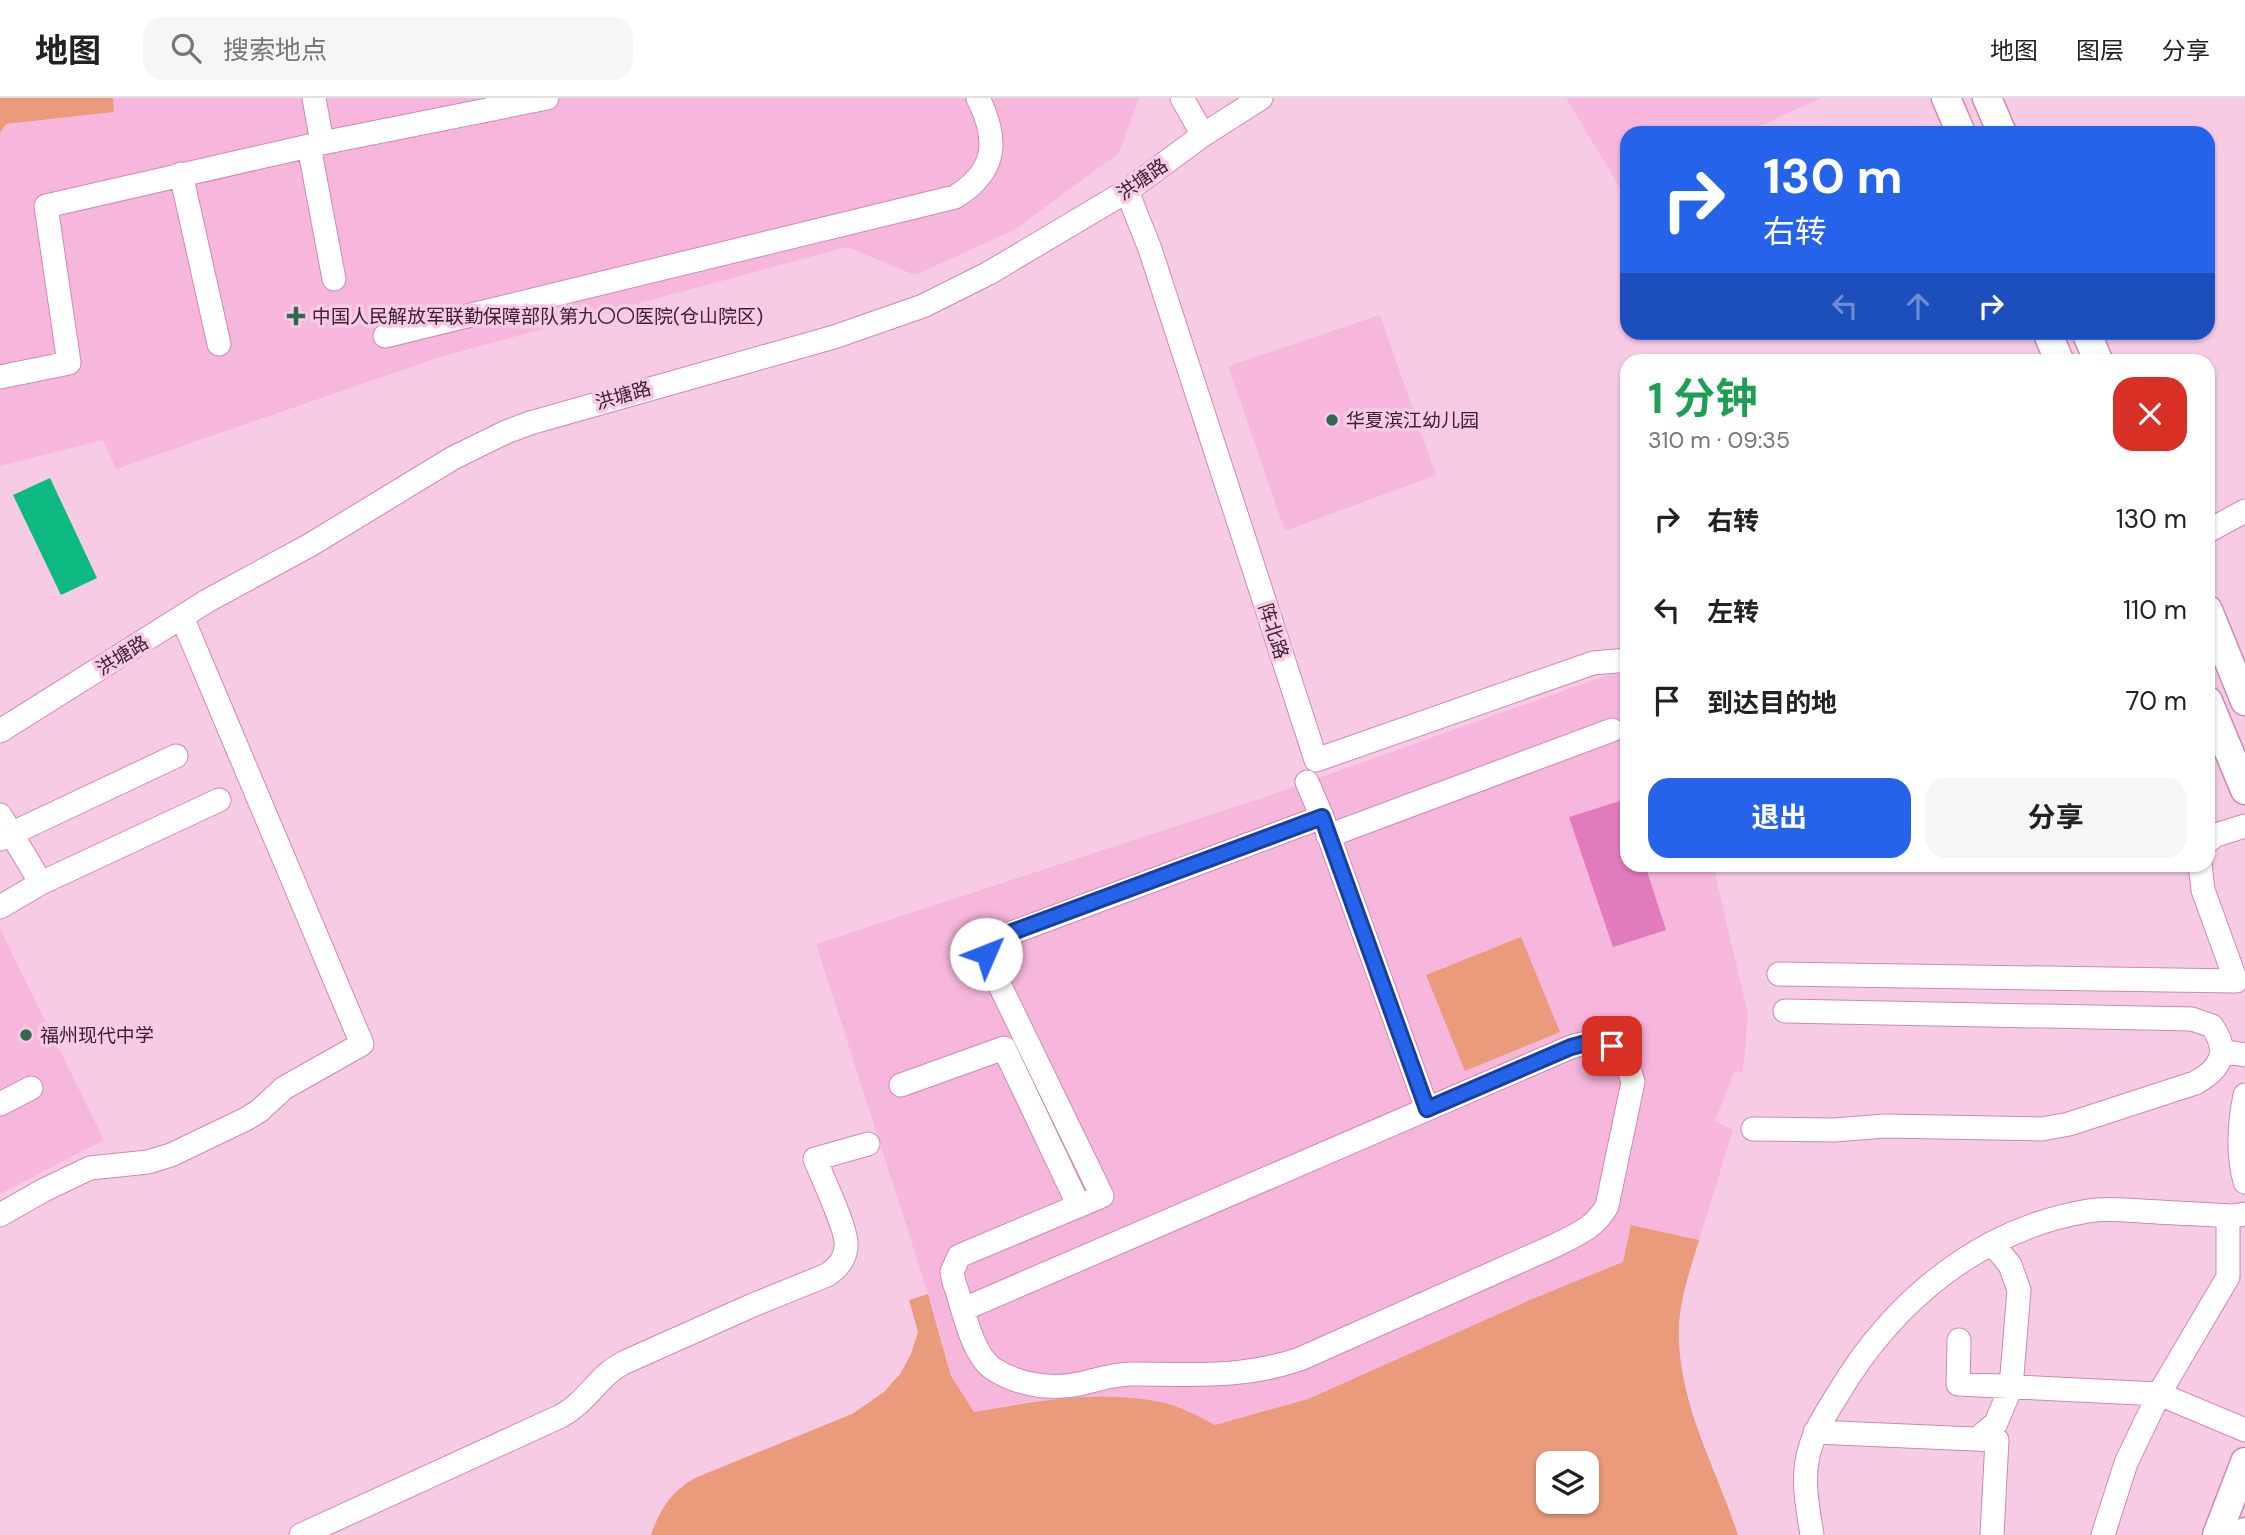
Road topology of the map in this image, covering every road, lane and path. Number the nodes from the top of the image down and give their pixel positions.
1 (314, 98) edge
2 (547, 98) edge
3 (978, 98) edge
4 (1182, 98) edge
5 (1261, 98) edge
6 (1945, 98) edge
7 (1987, 98) edge
8 (1233, 106) edge
9 (1958, 126) edge
10 (1999, 126) edge
11 (1203, 135) junction
12 (315, 144) junction
13 (181, 174) junction
14 (1127, 191) junction
15 (334, 279) dead end
16 (385, 336) dead end
17 (219, 344) dead end
18 (0, 377) edge
19 (2245, 512) edge
20 (2215, 527) edge
21 (182, 617) junction
22 (2215, 627) edge
23 (1620, 661) edge
24 (2245, 701) edge
25 (2215, 718) edge
26 (1612, 730) dead end
27 (0, 731) edge
28 (176, 756) dead end
29 (1307, 782) dead end
30 (2245, 790) edge
31 (219, 800) dead end
32 (1325, 826) junction
33 (2245, 826) edge
34 (4, 829) edge
35 (2215, 836) edge
36 (2201, 872) edge
37 (41, 883) junction
38 (0, 907) edge
39 (1779, 974) dead end
40 (1785, 1011) dead end
41 (2222, 1051) junction
42 (2245, 1055) edge
43 (901, 1085) dead end
44 (31, 1088) dead end
45 (2245, 1095) edge
46 (0, 1104) edge
47 (1427, 1109) junction
48 (1061, 1112) junction
49 (1039, 1121) junction
50 (1754, 1129) dead end
51 (868, 1144) dead end
52 (2245, 1182) edge
53 (1079, 1206) junction
54 (0, 1215) edge
55 (2237, 1215) edge
56 (1992, 1243) junction
57 (964, 1309) junction
58 (1959, 1340) dead end
59 (2011, 1387) junction
60 (2159, 1394) junction
61 (2245, 1430) edge
62 (1815, 1432) junction
63 (1977, 1439) junction
64 (2245, 1462) edge
65 (301, 1535) edge
66 (1812, 1535) edge
67 (1992, 1535) edge
68 (2103, 1535) edge
69 (2217, 1535) edge

1 - 12 street
2 - 12 street
3 - 16 street
4 - 11 street
5 - 8 street, 洪塘路
6 - 9 main road
7 - 10 main road
8 - 11 street, 洪塘路
11 - 14 street, 洪塘路
12 - 13 street
12 - 15 street
13 - 17 street
13 - 18 street
14 - 21 street, 洪塘路
14 - 23 street, 阵北路
19 - 20 street
21 - 27 street, 洪塘路
21 - 54 street
22 - 24 main road
25 - 30 main road
26 - 32 street
28 - 34 street
29 - 32 street
31 - 37 street
32 - 47 street
32 - 48 street
33 - 35 street
34 - 37 street
36 - 39 street
37 - 38 street
40 - 41 street
41 - 42 street
41 - 50 street
43 - 49 street
44 - 46 street
45 - 52 street
47 - 57 street
47 - 57 street
48 - 49 street
48 - 53 street
49 - 53 street
51 - 65 street
53 - 57 street
55 - 56 street
55 - 60 street
56 - 59 street
56 - 62 street
58 - 59 street
59 - 60 street
59 - 63 street
60 - 61 street
60 - 68 street
62 - 63 street
62 - 66 street
63 - 67 street
64 - 69 main road

